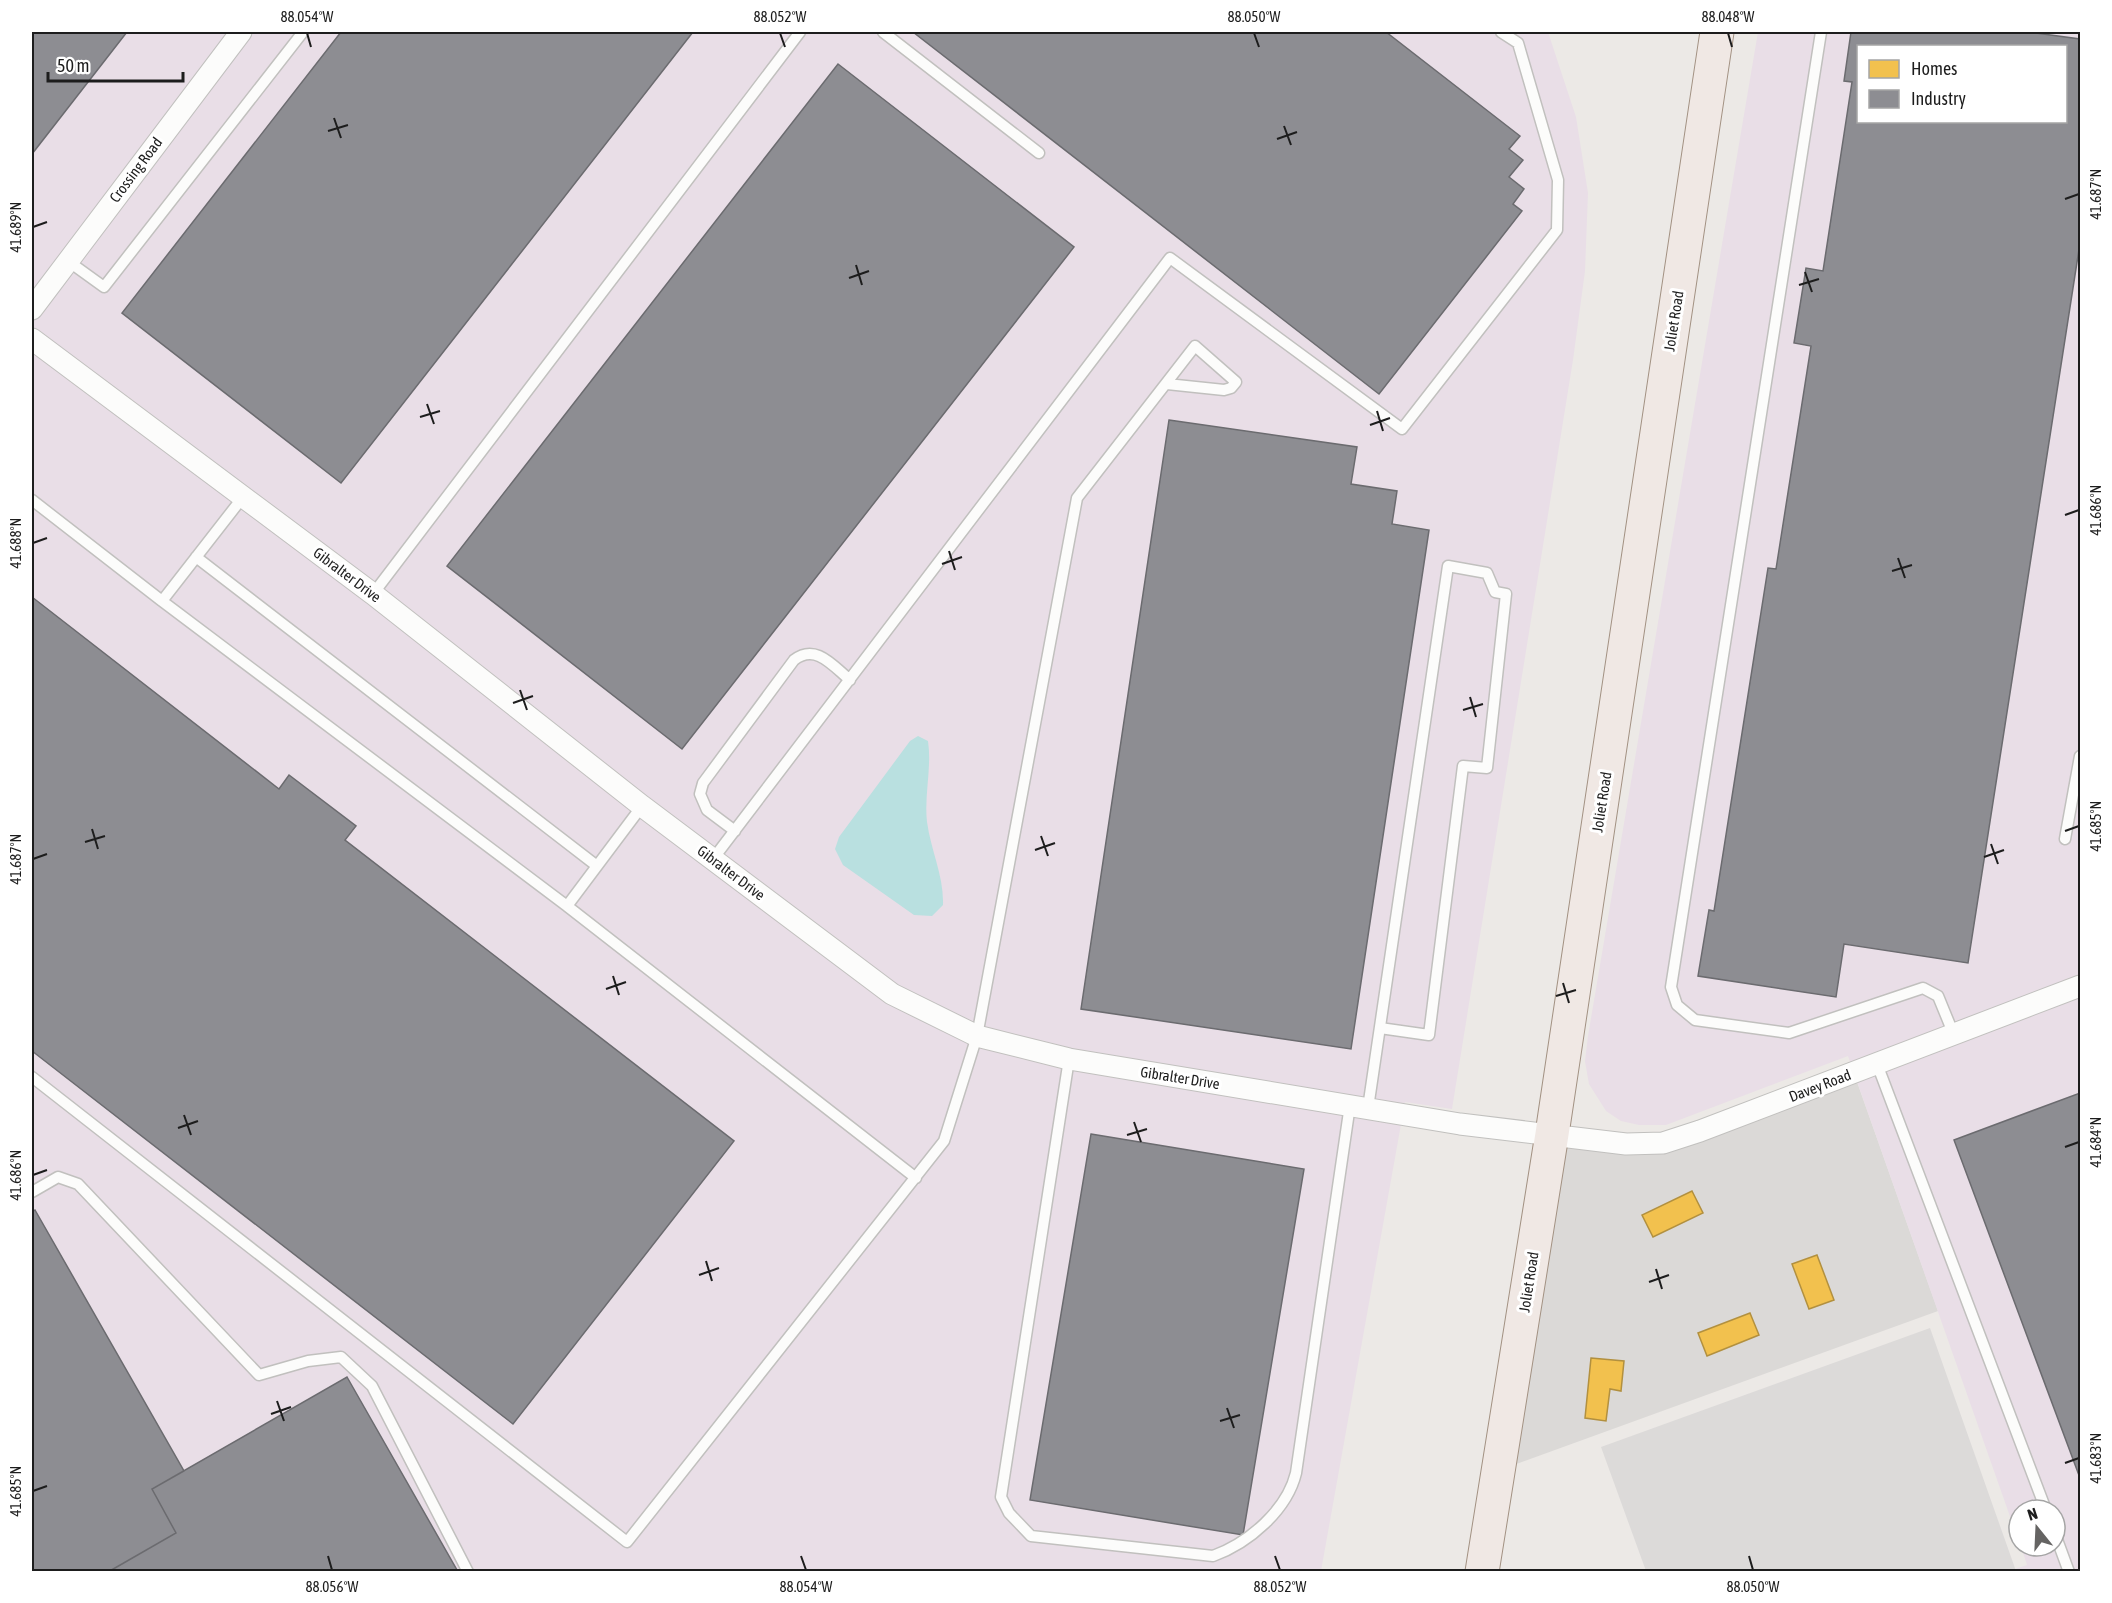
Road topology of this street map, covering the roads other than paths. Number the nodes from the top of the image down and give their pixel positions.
1 (241, 32) edge
2 (303, 32) edge
3 (800, 32) edge
4 (883, 32) edge
5 (1501, 32) edge
6 (1718, 32) edge
7 (1821, 32) edge
8 (1040, 153) dead end
9 (68, 261) junction
10 (32, 309) edge
11 (32, 339) edge
12 (1167, 384) junction
13 (243, 497) junction
14 (32, 500) edge
15 (196, 557) junction
16 (373, 594) junction
17 (162, 601) junction
18 (850, 680) junction
19 (2080, 756) edge
20 (642, 806) junction
21 (735, 831) junction
22 (2065, 839) dead end
23 (713, 860) junction
24 (597, 866) junction
25 (567, 906) junction
26 (2080, 986) edge
27 (1380, 1028) junction
28 (1954, 1035) junction
29 (977, 1036) junction
30 (1069, 1059) junction
31 (1877, 1064) junction
32 (32, 1077) edge
33 (1359, 1107) junction
34 (1552, 1134) junction
35 (916, 1178) junction
36 (32, 1192) edge
37 (2041, 1498) edge
38 (468, 1572) edge
39 (1482, 1572) edge

1 - 9 street, Crossing Road
2 - 9 lane
3 - 16 lane
4 - 8 lane
5 - 18 lane
6 - 34 main road, Joliet Road
7 - 28 lane
9 - 10 street, Crossing Road
11 - 13 street, Gibralter Drive
12 - 12 lane
12 - 29 lane
13 - 15 lane
13 - 16 street, Gibralter Drive
14 - 17 lane
15 - 17 lane
15 - 24 lane
16 - 20 street, Gibralter Drive
17 - 25 lane
18 - 21 lane
18 - 21 lane
19 - 22 lane
20 - 23 street, Gibralter Drive
20 - 24 lane
21 - 23 lane
23 - 29 street, Gibralter Drive
24 - 25 lane
25 - 35 lane
26 - 28 street, Davey Road
27 - 27 lane
27 - 33 lane
28 - 31 street, Davey Road
29 - 30 street, Gibralter Drive
29 - 35 lane
30 - 33 street, Gibralter Drive
30 - 33 lane
31 - 34 street, Davey Road
31 - 37 lane
32 - 35 lane
33 - 34 street, Gibralter Drive
34 - 39 main road, Joliet Road
36 - 38 lane

